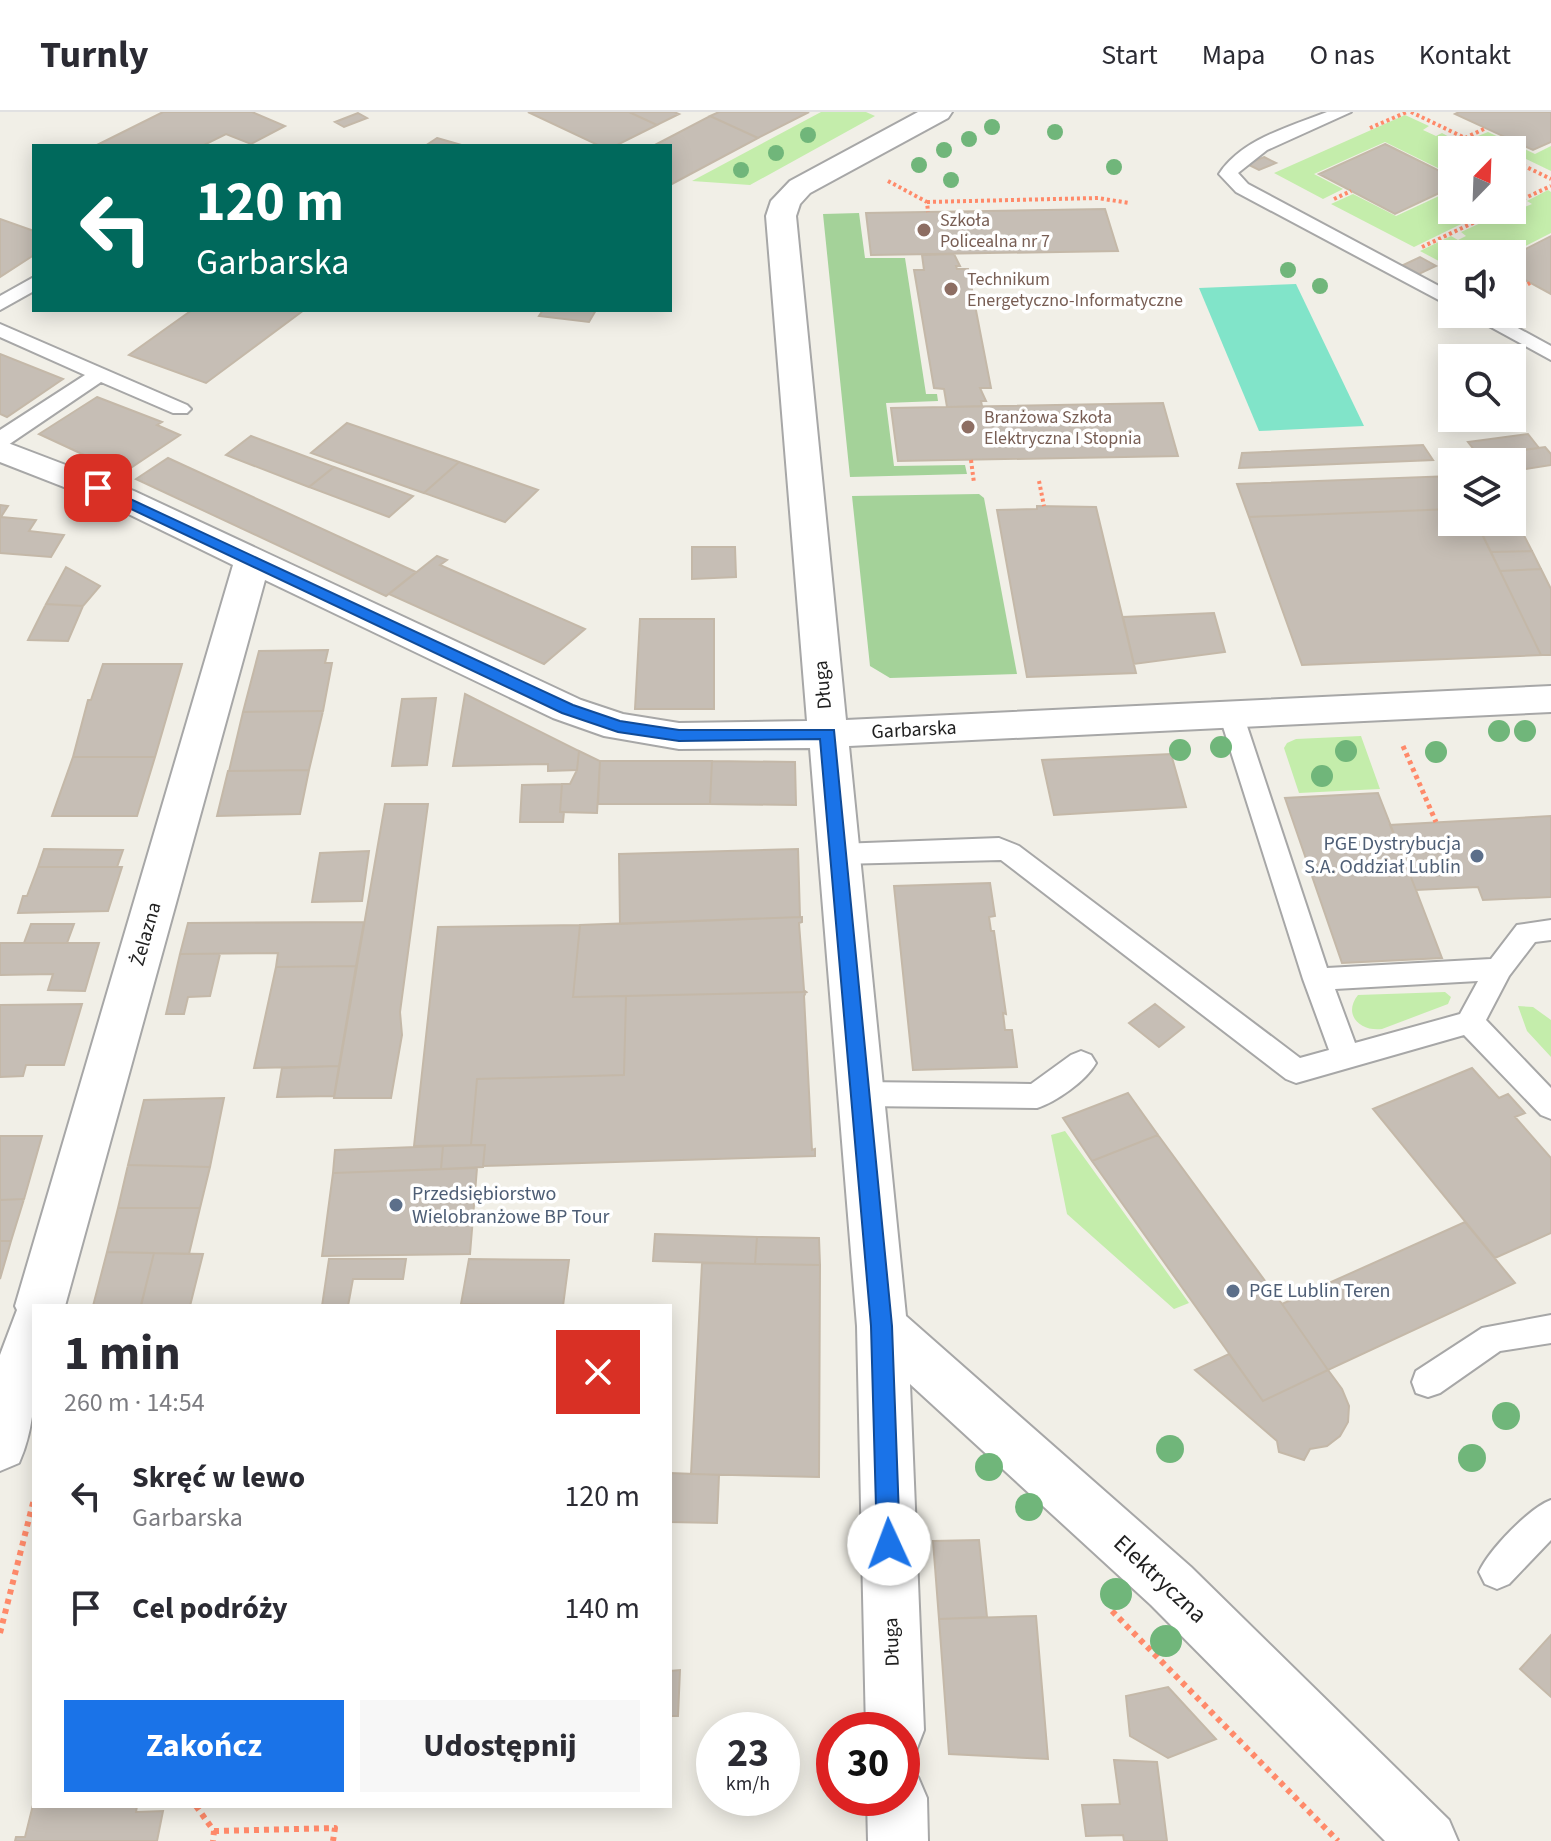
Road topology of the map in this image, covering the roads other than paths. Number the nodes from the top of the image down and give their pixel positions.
1 (938, 112) edge
2 (1342, 112) edge
3 (32, 284) edge
4 (1438, 293) edge
5 (0, 304) edge
6 (1503, 328) edge
7 (0, 330) edge
8 (1551, 354) edge
9 (100, 374) junction
10 (180, 409) dead end
11 (0, 440) edge
12 (0, 450) edge
13 (252, 562) junction
14 (1551, 699) edge
15 (1231, 714) junction
16 (828, 734) junction
17 (839, 854) junction
18 (1551, 930) edge
19 (1499, 969) junction
20 (1317, 979) junction
21 (1470, 1022) junction
22 (1346, 1057) junction
23 (1081, 1063) dead end
24 (861, 1094) junction
25 (1551, 1107) edge
26 (41, 1304) edge
27 (882, 1326) junction
28 (1551, 1329) edge
29 (32, 1333) edge
30 (1428, 1382) dead end
31 (0, 1446) edge
32 (1551, 1516) edge
33 (1497, 1572) dead end
34 (894, 1712) edge
35 (897, 1816) edge
36 (898, 1841) edge
37 (1428, 1841) edge

1 - 16 street, Długa
2 - 4 lane
3 - 5 lane
6 - 8 lane
7 - 9 lane
9 - 10 lane
9 - 11 lane
12 - 13 street, Garbarska
13 - 16 street, Garbarska
13 - 26 street, Żelazna
14 - 15 street, Garbarska
15 - 16 street, Garbarska
15 - 20 lane
16 - 17 street, Długa
17 - 22 lane
17 - 24 street, Długa
18 - 19 lane
19 - 20 lane
19 - 21 lane
20 - 22 lane
21 - 22 lane
21 - 25 lane
23 - 24 lane
24 - 27 street, Długa
27 - 34 street, Długa
27 - 37 street, Elektryczna
28 - 30 lane
29 - 31 street
32 - 33 lane
35 - 36 street

